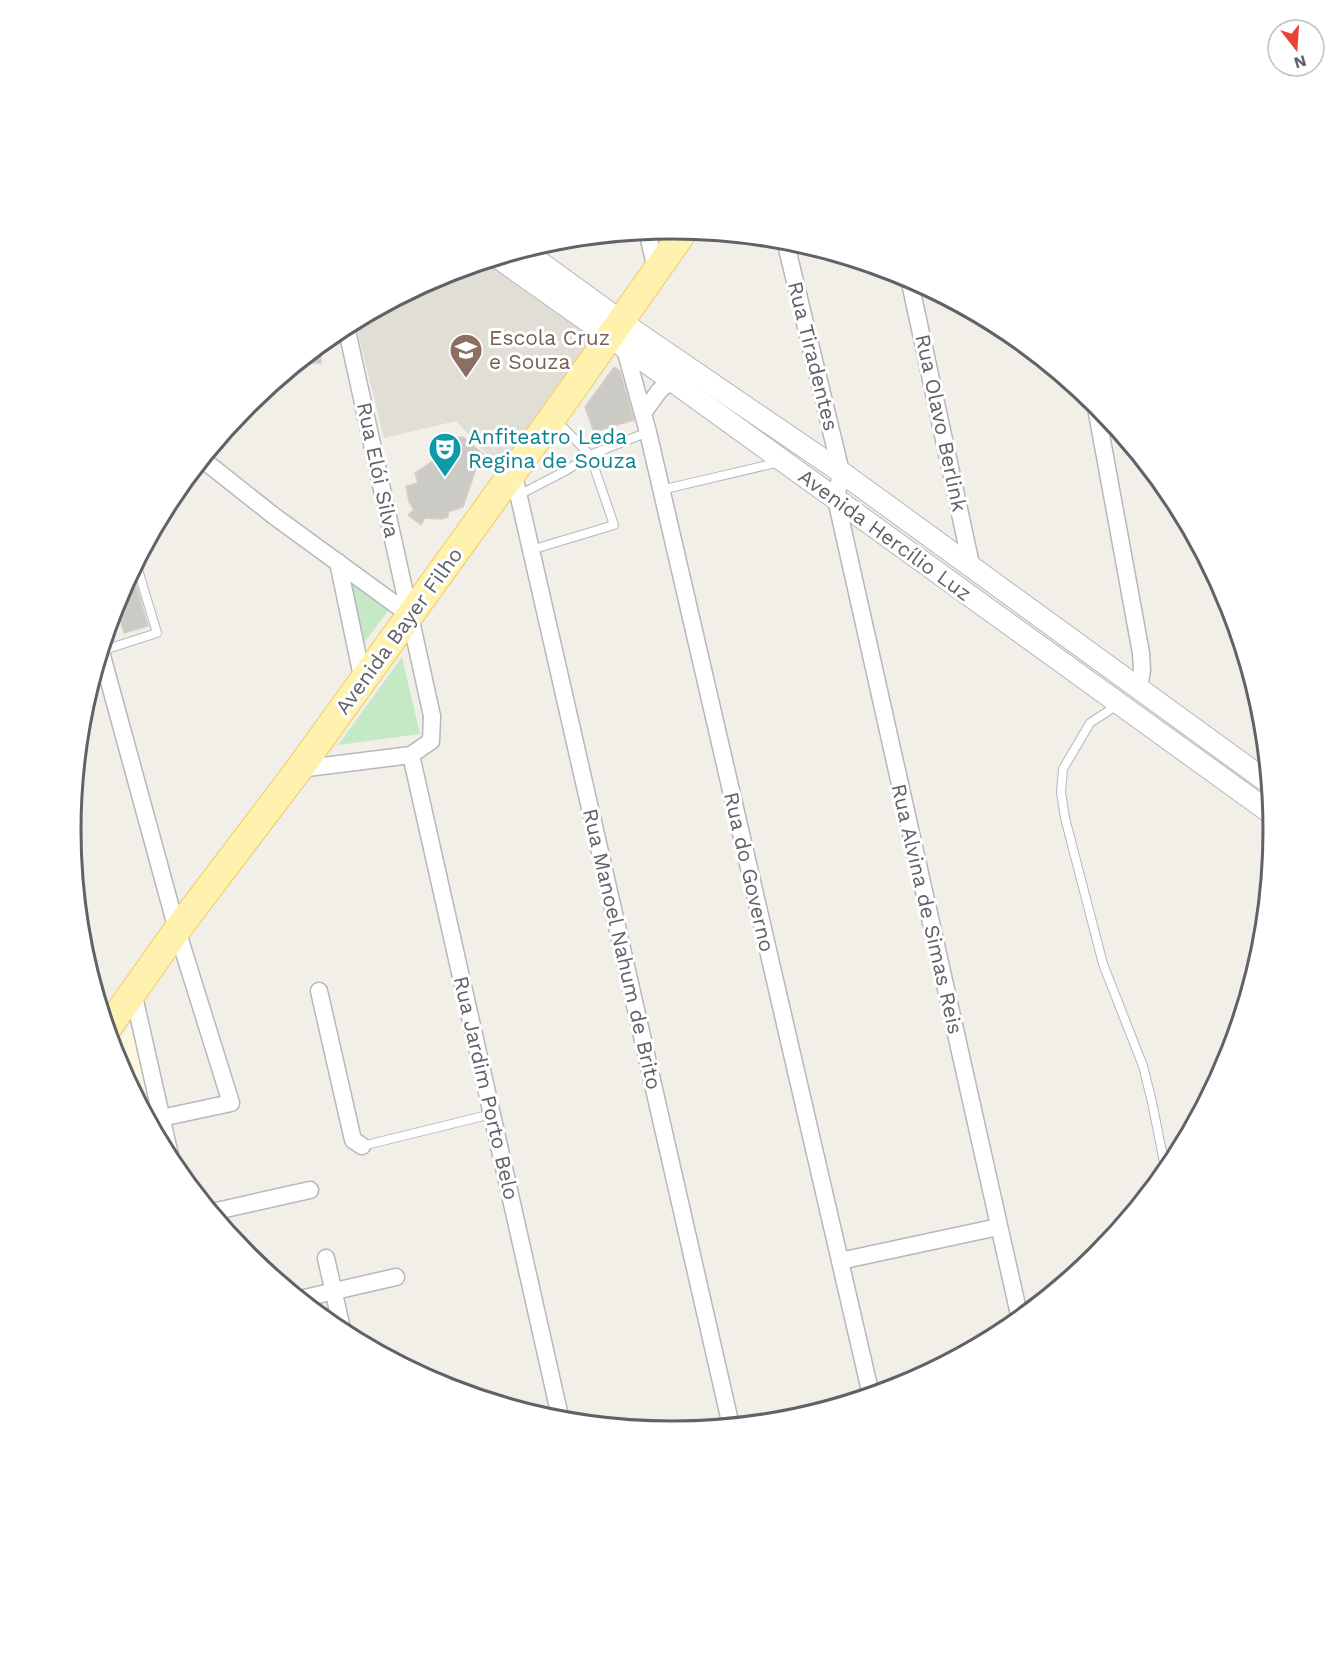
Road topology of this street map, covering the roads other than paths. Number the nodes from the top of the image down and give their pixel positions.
1 (678, 239) edge
2 (649, 240) edge
3 (787, 250) edge
4 (529, 257) edge
5 (506, 263) edge
6 (656, 269) junction
7 (912, 290) edge
8 (348, 336) edge
9 (618, 336) junction
10 (671, 380) junction
11 (643, 413) junction
12 (553, 417) junction
13 (1098, 421) edge
14 (648, 432) junction
15 (590, 455) junction
16 (783, 461) junction
17 (208, 464) edge
18 (841, 472) junction
19 (516, 483) junction
20 (661, 490) junction
21 (836, 499) junction
22 (531, 550) junction
23 (338, 562) junction
24 (972, 569) junction
25 (139, 575) edge
26 (410, 615) junction
27 (110, 648) edge
28 (105, 665) edge
29 (363, 681) junction
30 (1139, 689) junction
31 (1119, 704) junction
32 (411, 755) junction
33 (299, 769) junction
34 (1261, 777) edge
35 (1262, 807) edge
36 (177, 930) junction
37 (319, 991) dead end
38 (133, 992) junction
39 (112, 1021) edge
40 (492, 1114) junction
41 (161, 1118) junction
42 (165, 1133) edge
43 (362, 1146) joint
44 (1163, 1158) edge
45 (310, 1190) dead end
46 (220, 1210) edge
47 (998, 1227) junction
48 (326, 1258) dead end
49 (840, 1261) junction
50 (396, 1277) dead end
51 (333, 1292) junction
52 (310, 1297) edge
53 (1018, 1309) edge
54 (339, 1318) edge
55 (869, 1387) edge
56 (559, 1410) edge
57 (729, 1418) edge

1 - 6 main road, Avenida Bayer Filho
2 - 6 street
3 - 18 street, Rua Tiradentes
4 - 9 street, Avenida Hercílio Luz
5 - 9 street, Avenida Hercílio Luz
6 - 9 main road, Avenida Bayer Filho
7 - 24 street, Rua Olavo Berlink
8 - 26 street, Rua Elói Silva
9 - 10 street, Avenida Hercílio Luz
9 - 11 street, Rua do Governo
9 - 12 main road, Avenida Bayer Filho
9 - 18 street, Avenida Hercílio Luz
10 - 11 street
10 - 16 street, Avenida Hercílio Luz
11 - 14 street, Rua do Governo
12 - 15 lane
12 - 19 main road, Avenida Bayer Filho
13 - 30 street
14 - 15 lane
14 - 20 street, Rua do Governo
15 - 19 lane
15 - 22 lane
16 - 20 lane
16 - 21 street, Avenida Hercílio Luz
17 - 23 street
18 - 21 street
18 - 24 street, Avenida Hercílio Luz
19 - 22 street, Rua Manoel Nahum de Brito
19 - 26 main road, Avenida Bayer Filho
20 - 49 street, Rua do Governo
21 - 31 street, Avenida Hercílio Luz
21 - 47 street, Rua Alvina de Simas Reis
22 - 57 street, Rua Manoel Nahum de Brito
23 - 26 street
23 - 29 street
24 - 30 street, Avenida Hercílio Luz
25 - 27 lane
26 - 29 main road, Avenida Bayer Filho
26 - 32 street, Rua Elói Silva
28 - 36 street
29 - 33 main road, Avenida Bayer Filho
30 - 34 street, Avenida Hercílio Luz
31 - 35 street, Avenida Hercílio Luz
31 - 44 lane
32 - 33 street
32 - 40 street, Rua Jardim Porto Belo
33 - 36 main road, Avenida Bayer Filho
36 - 38 main road, Avenida Bayer Filho
36 - 41 street
37 - 43 street
38 - 39 main road, Avenida Bayer Filho
38 - 41 street
40 - 43 lane
40 - 56 street, Rua Jardim Porto Belo
41 - 42 street
45 - 46 street
47 - 49 street
47 - 53 street, Rua Alvina de Simas Reis
48 - 51 street
49 - 55 street, Rua do Governo
50 - 51 street
51 - 52 street
51 - 54 street

